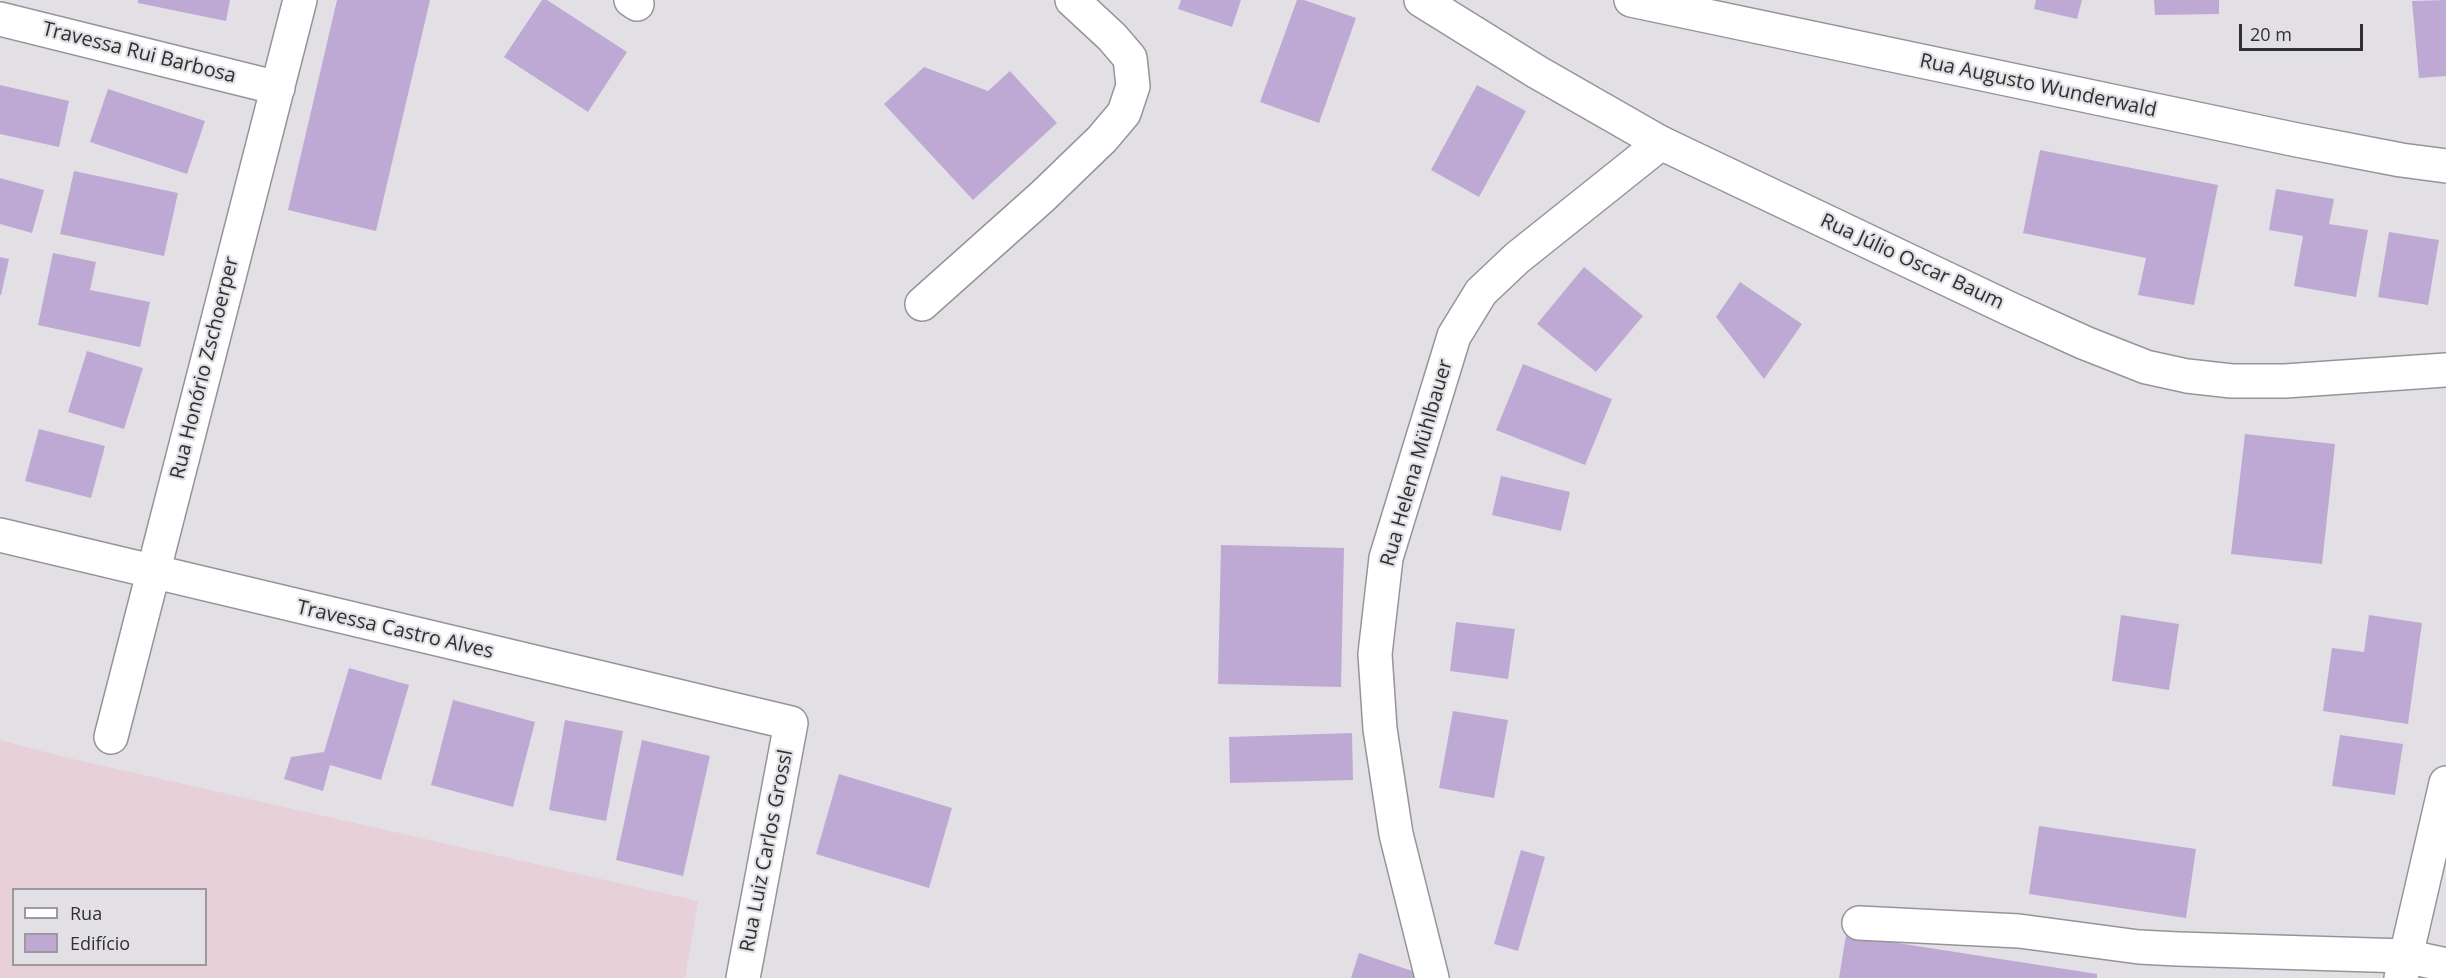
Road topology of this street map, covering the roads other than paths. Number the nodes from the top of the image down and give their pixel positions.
1 (300, 0) edge
2 (1072, 0) edge
3 (1420, 0) edge
4 (1630, 0) edge
5 (0, 19) edge
6 (278, 88) junction
7 (1661, 143) junction
8 (2446, 166) edge
9 (922, 304) dead end
10 (2446, 370) edge
11 (0, 535) edge
12 (153, 573) junction
13 (791, 723) joint
14 (111, 737) dead end
15 (2446, 783) edge
16 (2441, 832) edge
17 (1859, 923) dead end
18 (2446, 965) edge
19 (2403, 967) edge
20 (743, 978) edge
21 (1432, 978) edge

1 - 6 street, Rua Honório Zschoerper
2 - 9 street
3 - 7 street, Rua Júlio Oscar Baum
4 - 8 street, Rua Augusto Wunderwald
5 - 6 street, Travessa Rui Barbosa
6 - 12 street, Rua Honório Zschoerper
7 - 10 street, Rua Júlio Oscar Baum
7 - 21 street, Rua Helena Mühlbauer
11 - 12 street, Travessa Castro Alves
12 - 13 street, Travessa Castro Alves
12 - 14 street, Rua Honório Zschoerper
13 - 20 street, Rua Luiz Carlos Grossl
15 - 16 street
16 - 19 street
17 - 19 street
18 - 19 street

